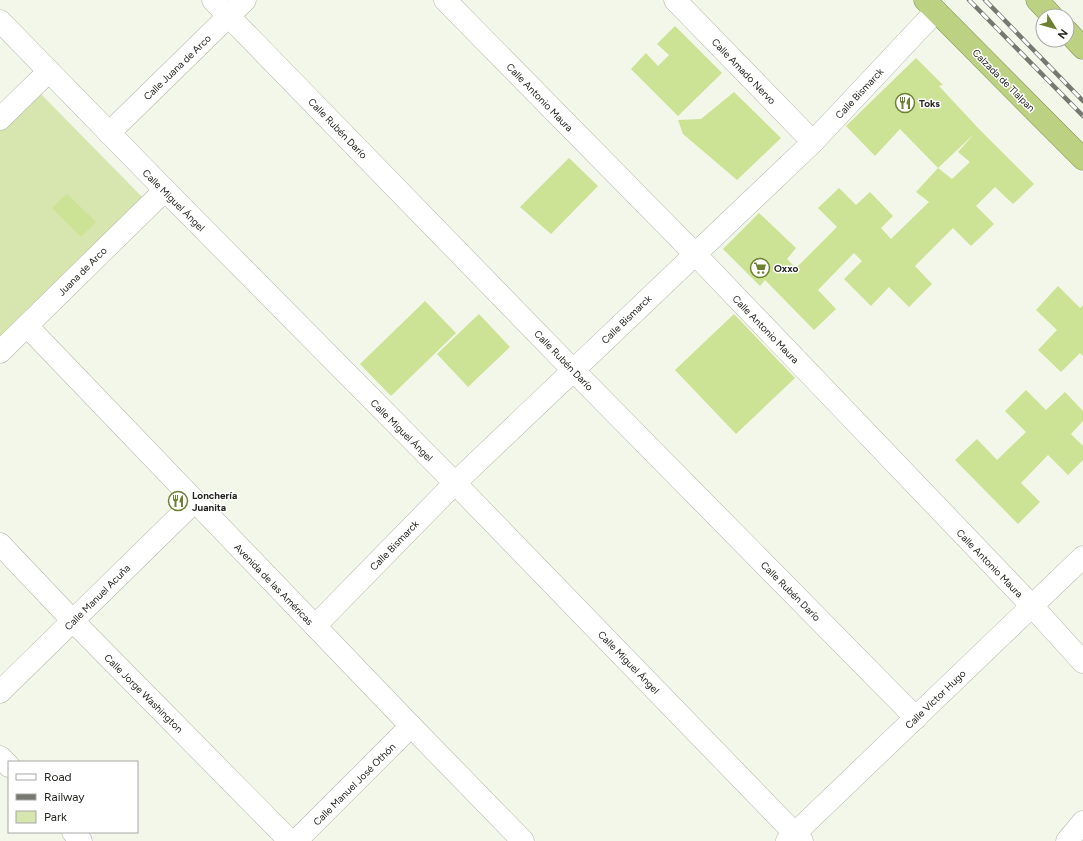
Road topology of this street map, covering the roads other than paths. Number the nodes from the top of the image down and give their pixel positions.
1 (213, 0) edge
2 (245, 0) edge
3 (445, 0) edge
4 (675, 0) edge
5 (1037, 0) edge
6 (931, 6) edge
7 (1044, 8) edge
8 (229, 16) junction
9 (0, 21) edge
10 (1075, 40) edge
11 (1083, 48) edge
12 (49, 71) junction
13 (0, 119) edge
14 (109, 133) junction
15 (812, 142) junction
16 (1083, 159) edge
17 (165, 190) junction
18 (695, 254) junction
19 (27, 326) junction
20 (0, 352) edge
21 (574, 370) junction
22 (455, 483) junction
23 (195, 501) junction
24 (0, 544) edge
25 (1083, 556) edge
26 (1032, 606) junction
27 (73, 621) junction
28 (315, 626) junction
29 (1083, 662) edge
30 (0, 692) edge
31 (916, 718) junction
32 (411, 726) junction
33 (0, 757) edge
34 (8, 765) edge
35 (1083, 822) edge
36 (74, 833) edge
37 (795, 838) edge
38 (82, 841) edge
39 (290, 841) edge
40 (296, 841) edge
41 (523, 841) edge
42 (1067, 841) edge

1 - 8 street, Calle Rubén Darío
2 - 8 street, Calle Juana de Arco
3 - 18 street, Calle Antonio Maura
4 - 15 street, Calle Amado Nervo
5 - 7 highway
6 - 15 street, Calle Bismarck
6 - 16 highway, Calzada de Tlalpan
8 - 14 street, Calle Juana de Arco
8 - 21 street, Calle Rubén Darío
9 - 12 street, Calle Miguel Ángel
10 - 11 highway
12 - 13 street
12 - 14 street, Calle Miguel Ángel
14 - 17 street, Calle Miguel Ángel
15 - 18 street, Calle Bismarck
17 - 19 street, Juana de Arco
17 - 22 street, Calle Miguel Ángel
18 - 21 street, Calle Bismarck
18 - 26 street, Calle Antonio Maura
19 - 20 street, Juana de Arco
19 - 23 street, Avenida de las Américas
21 - 22 street, Calle Bismarck
21 - 31 street, Calle Rubén Darío
22 - 28 street, Calle Bismarck
22 - 37 street, Calle Miguel Ángel
23 - 27 street, Calle Manuel Acuña
23 - 28 street, Avenida de las Américas
24 - 27 street, Calle Jorge Washington
25 - 26 street, Calle Víctor Hugo
26 - 29 street, Calle Antonio Maura
26 - 31 street, Calle Víctor Hugo
27 - 30 street, Calle Manuel Acuña
27 - 39 street, Calle Jorge Washington
28 - 32 street, Avenida de las Américas
31 - 37 street, Calle Víctor Hugo
32 - 40 street, Calle Manuel José Othón
32 - 41 street, Avenida de las Américas
33 - 34 street
35 - 42 street
36 - 38 street

